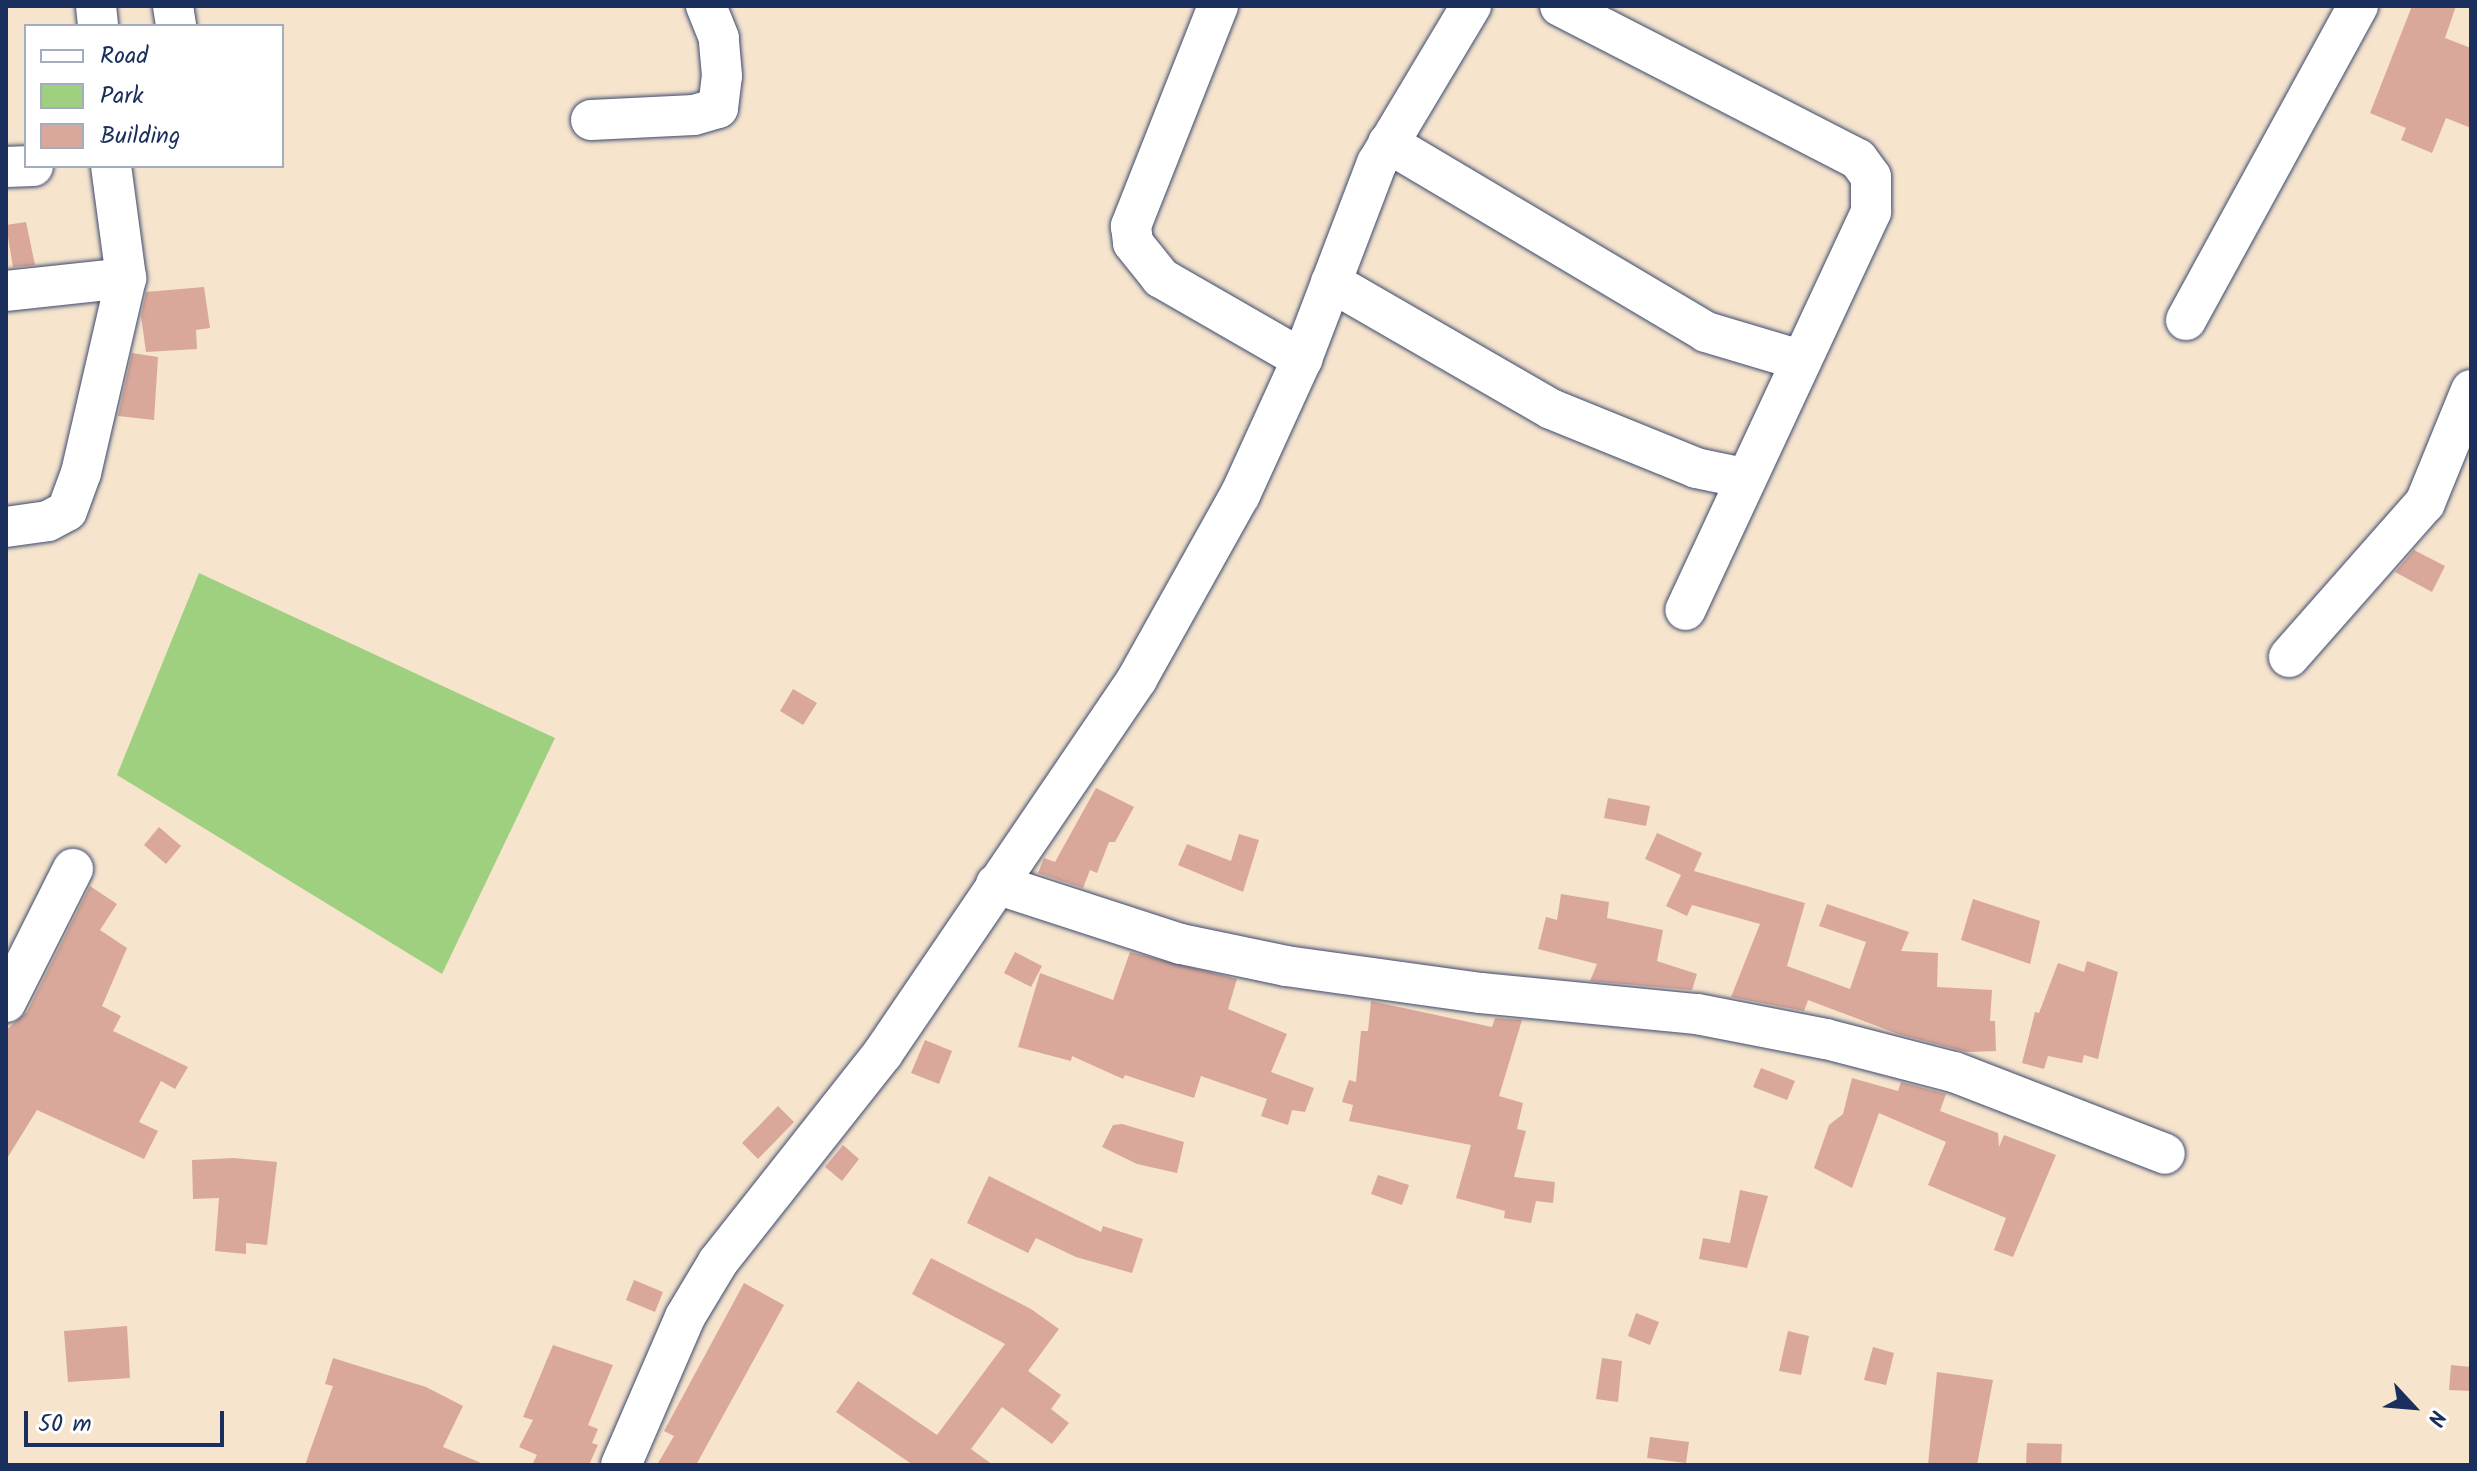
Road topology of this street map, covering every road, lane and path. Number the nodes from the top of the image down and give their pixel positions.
1 (706, 6) edge
2 (1218, 6) edge
3 (1471, 6) edge
4 (1560, 6) edge
5 (2358, 6) edge
6 (591, 120) dead end
7 (1388, 143) junction
8 (111, 168) edge
9 (126, 278) junction
10 (1331, 282) junction
11 (6, 291) edge
12 (2186, 320) dead end
13 (1302, 359) junction
14 (1800, 360) junction
15 (2471, 390) edge
16 (1744, 478) junction
17 (6, 527) edge
18 (1685, 610) dead end
19 (2289, 657) dead end
20 (73, 869) dead end
21 (996, 884) junction
22 (6, 1002) edge
23 (2165, 1154) dead end
24 (621, 1465) edge

1 - 6 street
2 - 13 street
3 - 7 street
4 - 14 street
5 - 12 street
7 - 10 street
7 - 14 street
8 - 9 street
9 - 11 street
9 - 17 street
10 - 13 street
10 - 16 street
13 - 21 street
14 - 16 street
15 - 19 street
16 - 18 street
20 - 22 street
21 - 23 street
21 - 24 street

